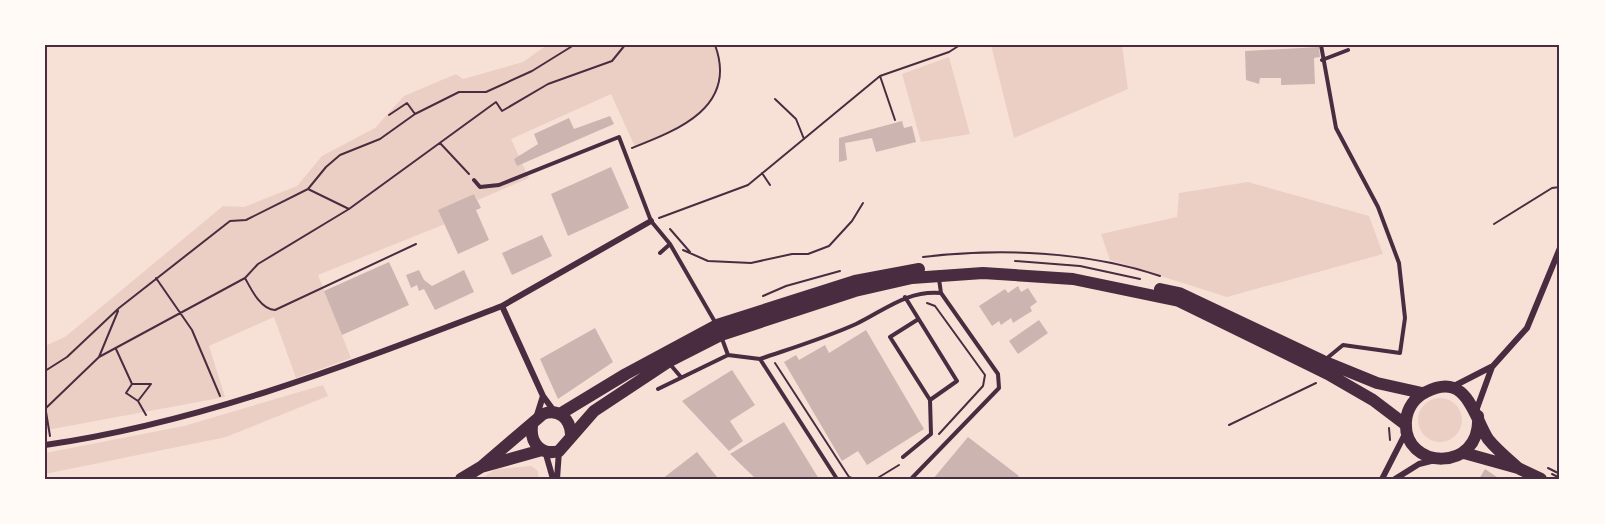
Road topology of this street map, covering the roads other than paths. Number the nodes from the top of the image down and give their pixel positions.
1 (1321, 45) edge
2 (1348, 50) dead end
3 (1323, 60) junction
4 (474, 180) road end
5 (651, 221) junction
6 (669, 244) junction
7 (1560, 248) edge
8 (660, 252) dead end
9 (939, 276) junction
10 (941, 293) junction
11 (905, 297) junction
12 (502, 306) junction
13 (917, 320) junction
14 (719, 330) junction
15 (728, 355) junction
16 (760, 359) junction
17 (1323, 361) junction
18 (668, 362) junction
19 (1492, 367) junction
20 (680, 376) junction
21 (1451, 388) junction
22 (658, 389) dead end
23 (1422, 393) junction
24 (543, 396) junction
25 (930, 400) junction
26 (557, 413) junction
27 (1477, 413) junction
28 (534, 422) junction
29 (1406, 428) junction
30 (571, 434) junction
31 (48, 444) edge
32 (543, 451) junction
33 (559, 451) junction
34 (1464, 453) junction
35 (903, 457) dead end
36 (1438, 459) junction
37 (481, 467) junction
38 (1518, 468) junction
39 (461, 479) edge
40 (555, 479) edge
41 (837, 479) edge
42 (911, 479) edge
43 (1382, 479) edge
44 (1395, 479) edge
45 (1541, 479) edge

1 - 3 lane
2 - 3 lane
3 - 17 lane
4 - 5 lane
5 - 6 lane
5 - 12 street
6 - 8 lane
6 - 14 lane
7 - 19 street
9 - 10 lane
9 - 14 main road
9 - 29 main road
10 - 11 lane
10 - 42 lane
11 - 13 lane
11 - 16 lane
12 - 24 street
12 - 31 street
13 - 25 lane
13 - 25 lane
14 - 15 lane
14 - 17 main road
14 - 18 main road
14 - 26 main road
15 - 16 lane
15 - 20 lane
16 - 41 lane
17 - 23 main road
18 - 20 lane
18 - 30 main road
19 - 21 street
19 - 27 street
20 - 22 lane
21 - 23 main road
21 - 27 main road
23 - 29 main road
24 - 26 street
24 - 28 street
25 - 35 lane
26 - 28 main road
26 - 30 main road
27 - 34 main road
27 - 38 main road
28 - 32 main road
28 - 37 main road
29 - 36 main road
29 - 43 street
30 - 33 main road
32 - 33 main road
32 - 37 main road
32 - 40 street
33 - 40 street
34 - 36 main road
34 - 38 main road
36 - 44 street
37 - 39 main road
38 - 45 main road

